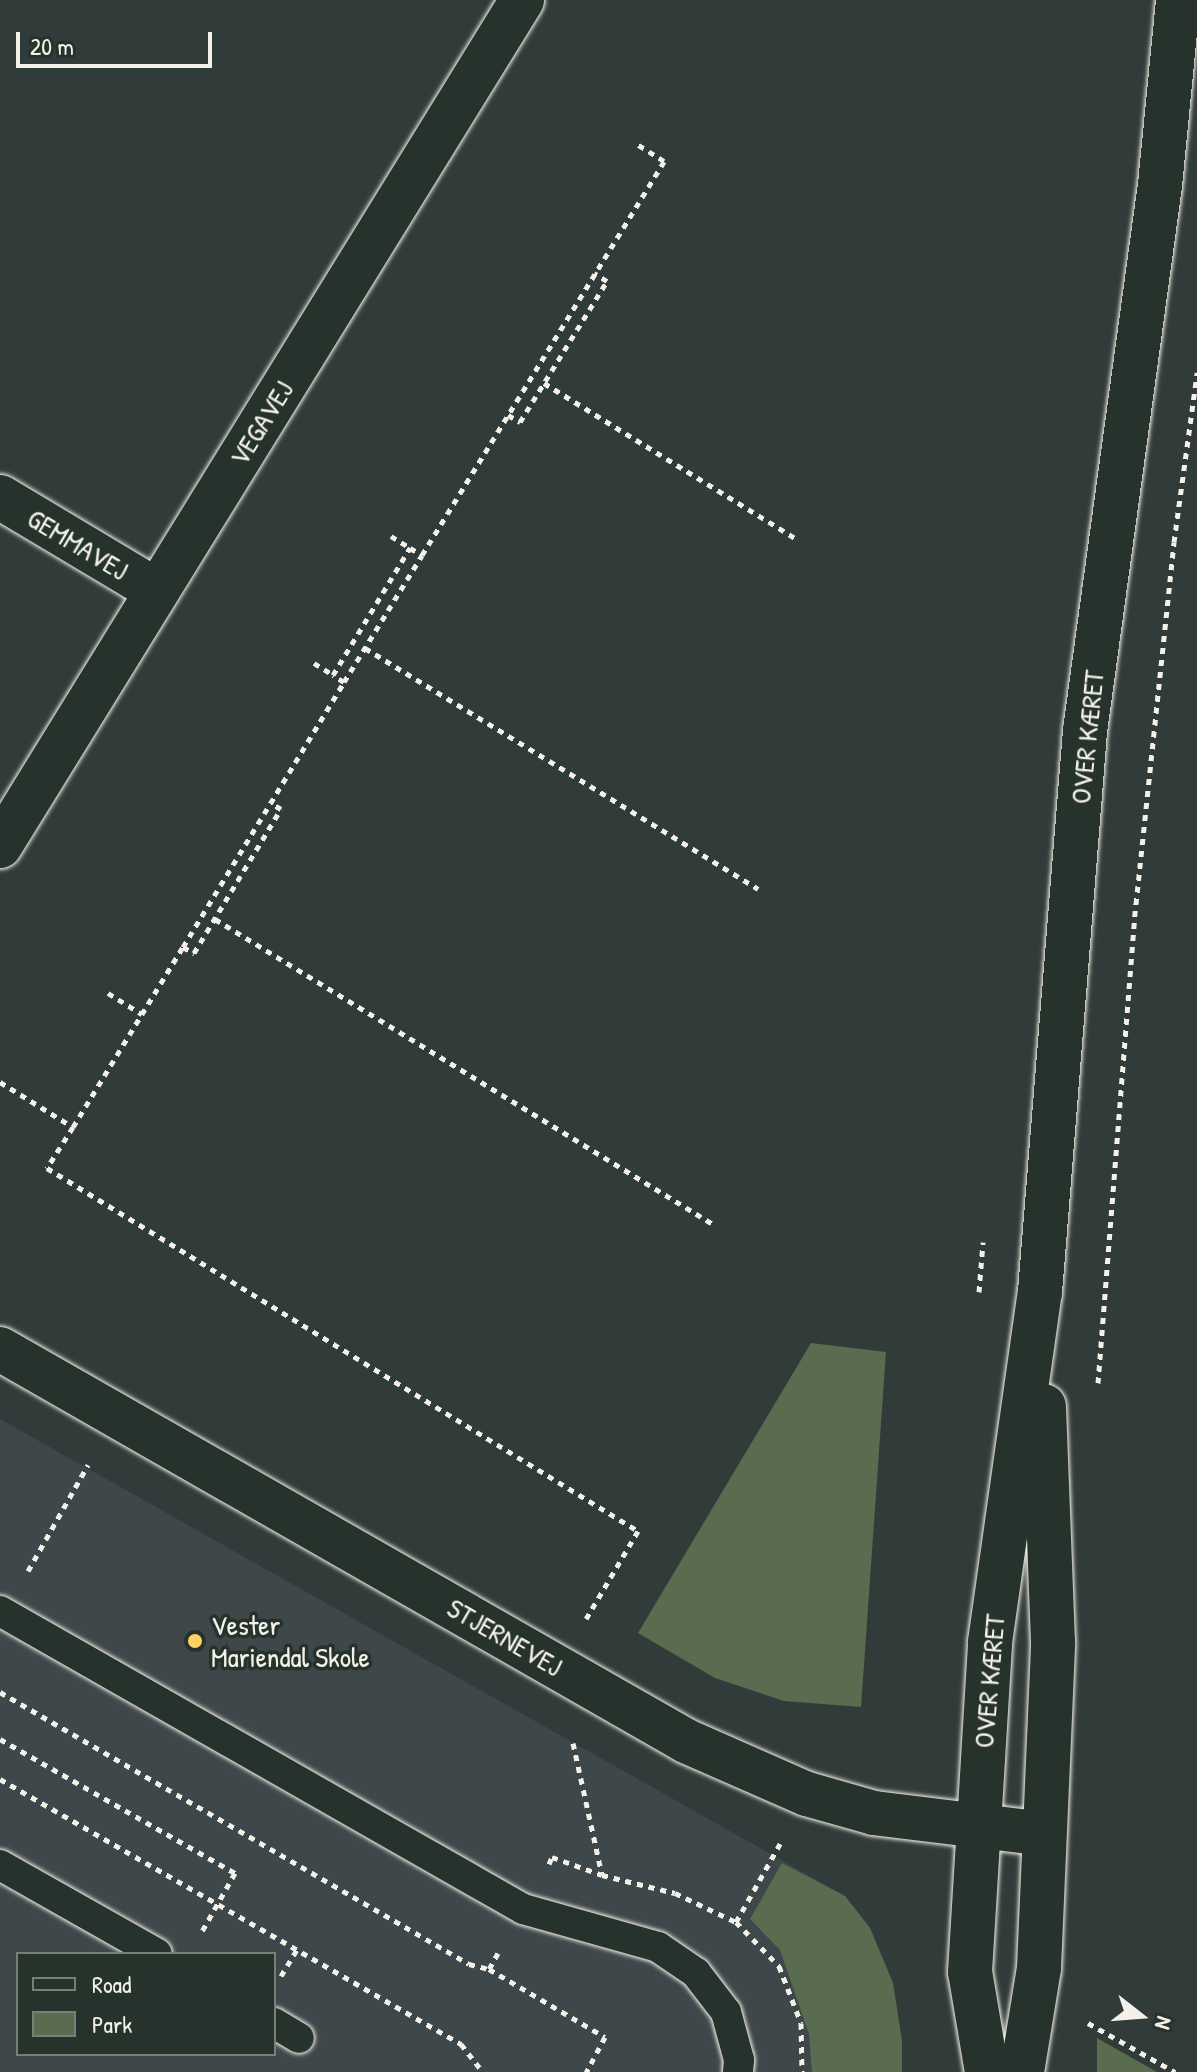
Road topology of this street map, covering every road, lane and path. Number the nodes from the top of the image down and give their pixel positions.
1 (522, 0) edge
2 (1178, 0) edge
3 (1197, 98) edge
4 (635, 143) dead end
5 (1160, 185) junction
6 (594, 273) junction
7 (1197, 373) edge
8 (544, 383) junction
9 (508, 415) junction
10 (0, 497) edge
11 (391, 536) dead end
12 (797, 539) dead end
13 (410, 548) junction
14 (422, 555) junction
15 (157, 591) junction
16 (365, 648) junction
17 (314, 663) dead end
18 (333, 675) junction
19 (344, 682) junction
20 (271, 803) junction
21 (0, 846) edge
22 (758, 889) dead end
23 (215, 919) junction
24 (183, 947) junction
25 (108, 993) dead end
26 (142, 1014) junction
27 (0, 1082) edge
28 (73, 1127) junction
29 (713, 1224) dead end
30 (1040, 1292) junction
31 (0, 1349) edge
32 (1097, 1394) dead end
33 (116, 1415) junction
34 (2, 1612) edge
35 (556, 1667) junction
36 (0, 1692) edge
37 (0, 1739) edge
38 (0, 1779) edge
39 (807, 1794) junction
40 (979, 1827) junction
41 (1044, 1834) junction
42 (0, 1865) edge
43 (602, 1875) dead end
44 (217, 1904) junction
45 (523, 1909) junction
46 (736, 1922) dead end
47 (198, 1939) dead end
48 (297, 1949) junction
49 (153, 1952) edge
50 (489, 1969) junction
51 (276, 1985) edge
52 (1088, 2023) dead end
53 (483, 2072) edge
54 (586, 2072) edge
55 (738, 2072) edge
56 (987, 2072) edge
57 (1022, 2072) edge
58 (1175, 2072) edge

1 - 15 main road, VEGAVEJ
2 - 5 main road, OVER KÆRET
3 - 5 main road, OVER KÆRET
4 - 6 path
5 - 30 main road, OVER KÆRET
6 - 8 path
6 - 9 path
7 - 32 path
8 - 9 path
8 - 12 path
9 - 14 path
10 - 15 main road, GEMMAVEJ
11 - 13 path
13 - 14 path
13 - 18 path
14 - 16 path
15 - 21 main road, VEGAVEJ
16 - 19 path
16 - 22 path
17 - 18 path
18 - 19 path
19 - 20 path
20 - 23 path
20 - 24 path
23 - 24 path
23 - 29 path
24 - 26 path
25 - 26 path
26 - 28 path
27 - 28 path
28 - 35 path
30 - 40 main road, OVER KÆRET
30 - 41 main road, OVER KÆRET
31 - 33 main road, STJERNEVEJ
33 - 34 path
33 - 35 main road, STJERNEVEJ
34 - 45 lane
35 - 39 main road, STJERNEVEJ
35 - 43 path
36 - 50 path
37 - 44 path
38 - 44 path
39 - 40 main road, STJERNEVEJ
39 - 46 path
40 - 41 main road, STJERNEVEJ
40 - 56 main road, OVER KÆRET
41 - 57 main road, OVER KÆRET
42 - 49 lane
44 - 47 path
44 - 48 path
45 - 50 path
45 - 55 lane
48 - 51 path
48 - 53 path
50 - 54 path
52 - 58 path

